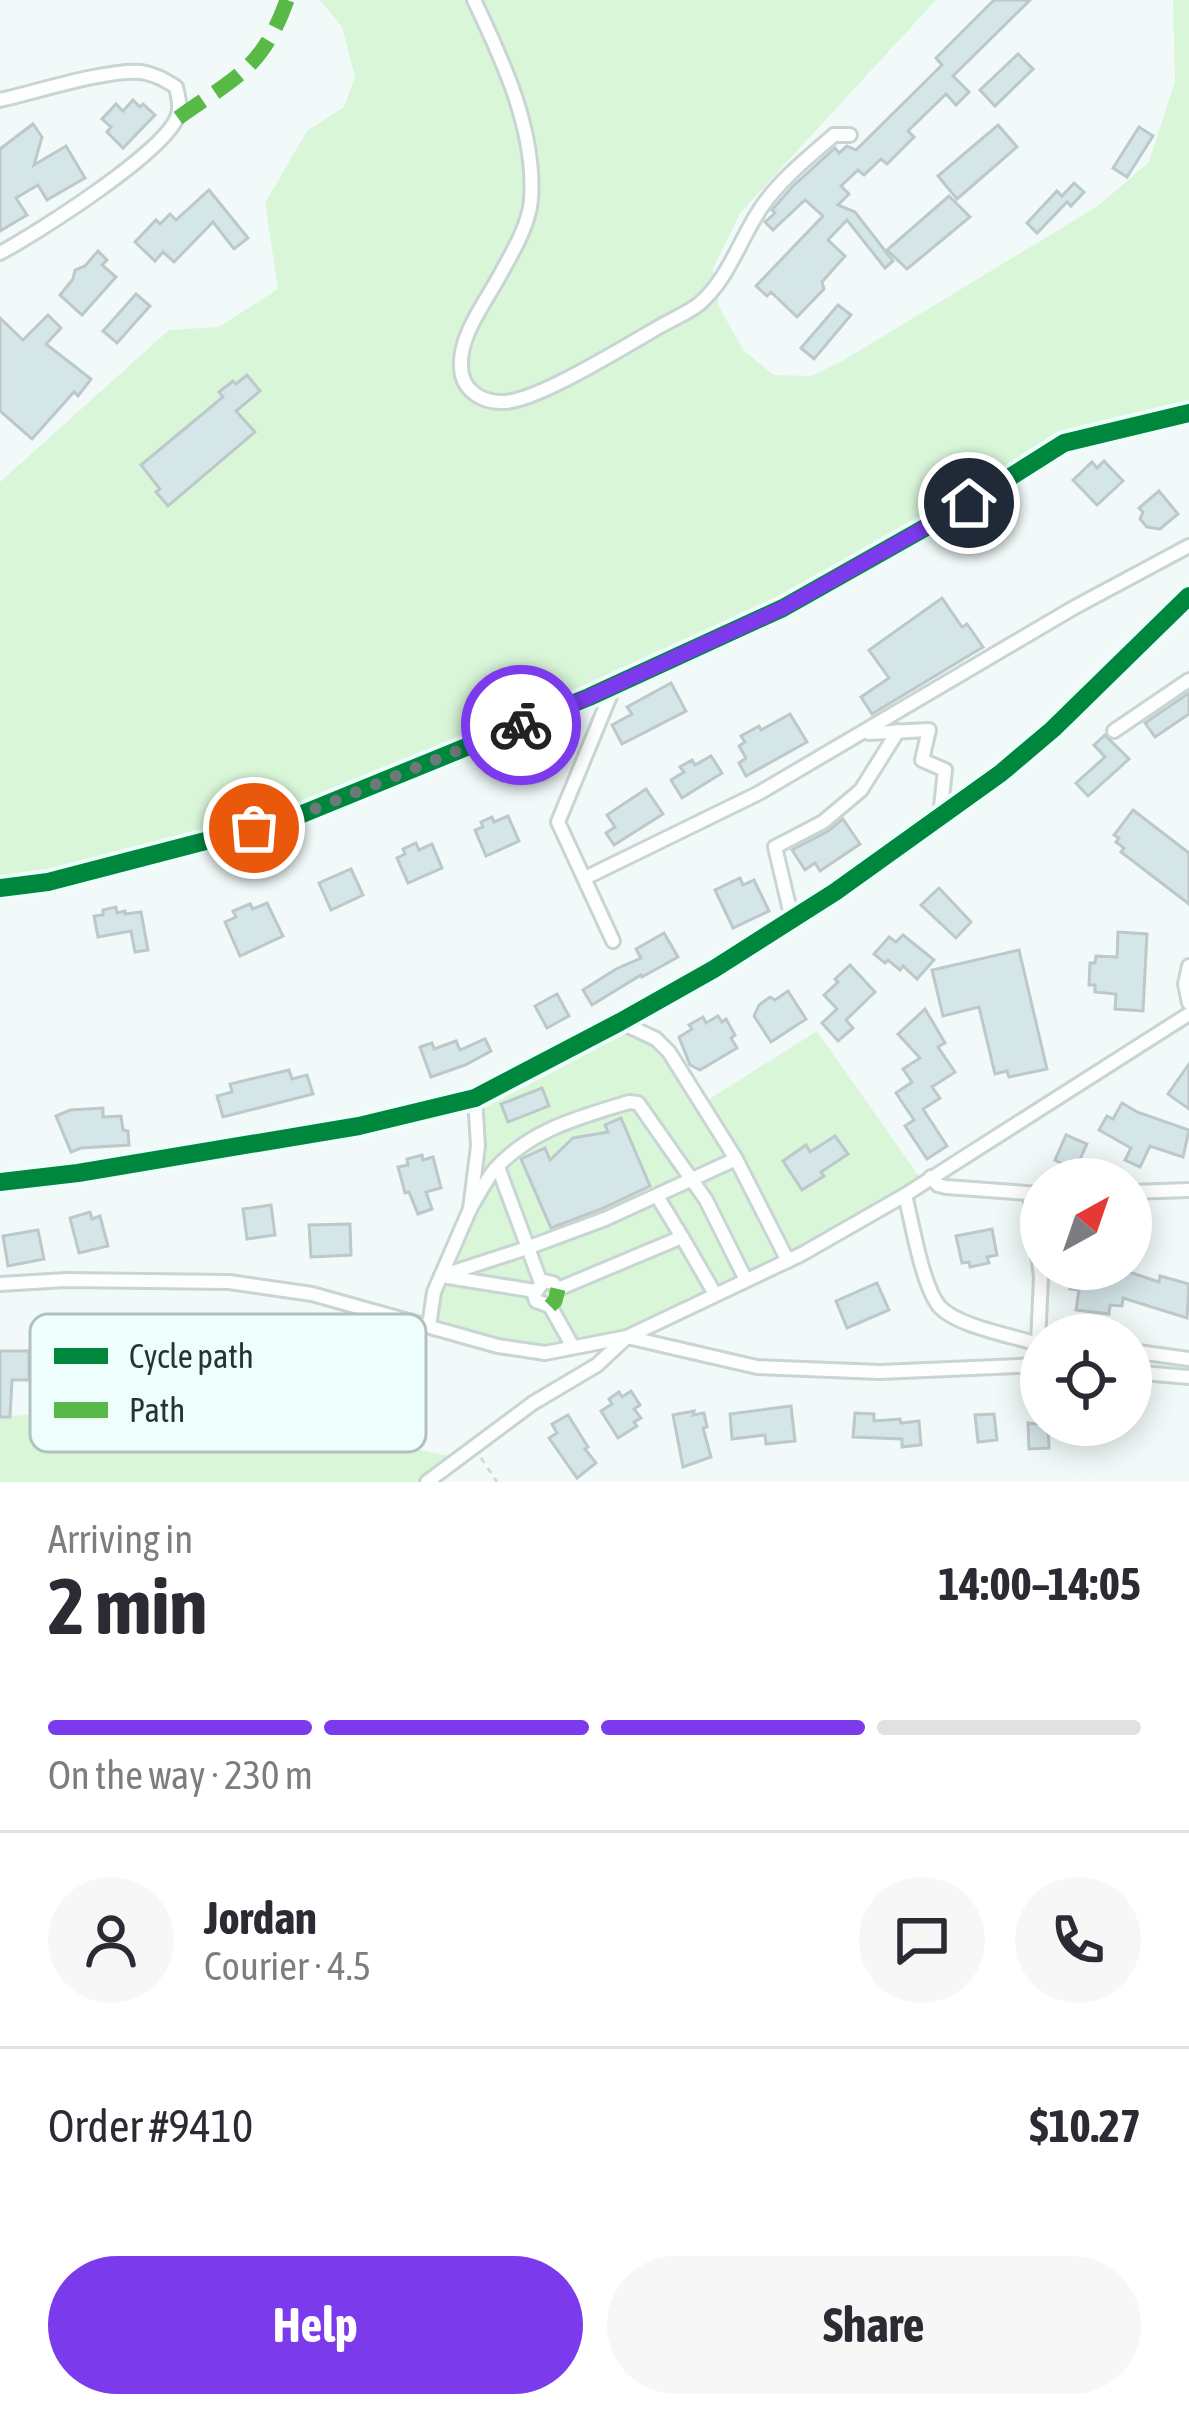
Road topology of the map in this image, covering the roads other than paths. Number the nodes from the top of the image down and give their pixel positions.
1 (474, 0) edge
2 (0, 100) edge
3 (850, 135) dead end
4 (0, 253) edge
5 (1189, 413) edge
6 (1189, 546) edge
7 (1189, 596) edge
8 (1189, 680) edge
9 (616, 684) junction
10 (898, 731) junction
11 (1114, 731) dead end
12 (862, 734) junction
13 (940, 816) junction
14 (585, 878) junction
15 (0, 887) edge
16 (792, 919) junction
17 (613, 941) dead end
18 (1189, 966) edge
19 (1189, 1003) edge
20 (1189, 1014) edge
21 (620, 1022) junction
22 (475, 1098) junction
23 (736, 1159) junction
24 (498, 1167) junction
25 (931, 1177) junction
26 (691, 1178) junction
27 (0, 1182) edge
28 (1189, 1190) edge
29 (1152, 1191) edge
30 (1020, 1193) edge
31 (904, 1195) junction
32 (657, 1196) junction
33 (470, 1210) junction
34 (682, 1238) junction
35 (528, 1248) junction
36 (788, 1261) junction
37 (441, 1276) junction
38 (746, 1280) junction
39 (0, 1284) edge
40 (538, 1287) junction
41 (715, 1294) junction
42 (385, 1314) edge
43 (426, 1325) edge
44 (429, 1326) junction
45 (627, 1337) junction
46 (1020, 1340) edge
47 (573, 1347) junction
48 (1152, 1354) edge
49 (1189, 1359) edge
50 (1020, 1366) edge
51 (1152, 1374) edge
52 (1189, 1377) edge
53 (427, 1482) edge

1 - 3 street
2 - 4 street
5 - 9 street
6 - 12 street
7 - 13 street
8 - 11 street
9 - 14 street
9 - 15 street
10 - 12 street
10 - 13 street
10 - 16 street
12 - 14 street
13 - 16 street
14 - 17 street
16 - 21 street
18 - 19 street
20 - 25 street
21 - 22 street
21 - 23 street
22 - 27 street
22 - 33 street
23 - 26 street
23 - 36 street
24 - 26 street
24 - 33 street
24 - 35 street
25 - 30 street
25 - 31 street
26 - 32 street
26 - 38 street
28 - 29 street
31 - 36 street
31 - 46 street
32 - 34 street
32 - 35 street
33 - 37 street
34 - 40 street
34 - 41 street
35 - 37 street
35 - 40 street
36 - 38 street
37 - 40 street
37 - 44 street
38 - 41 street
39 - 42 street
40 - 47 street
41 - 45 street
43 - 44 street
44 - 47 street
45 - 47 street
45 - 50 street
45 - 53 street
48 - 49 street
51 - 52 street

